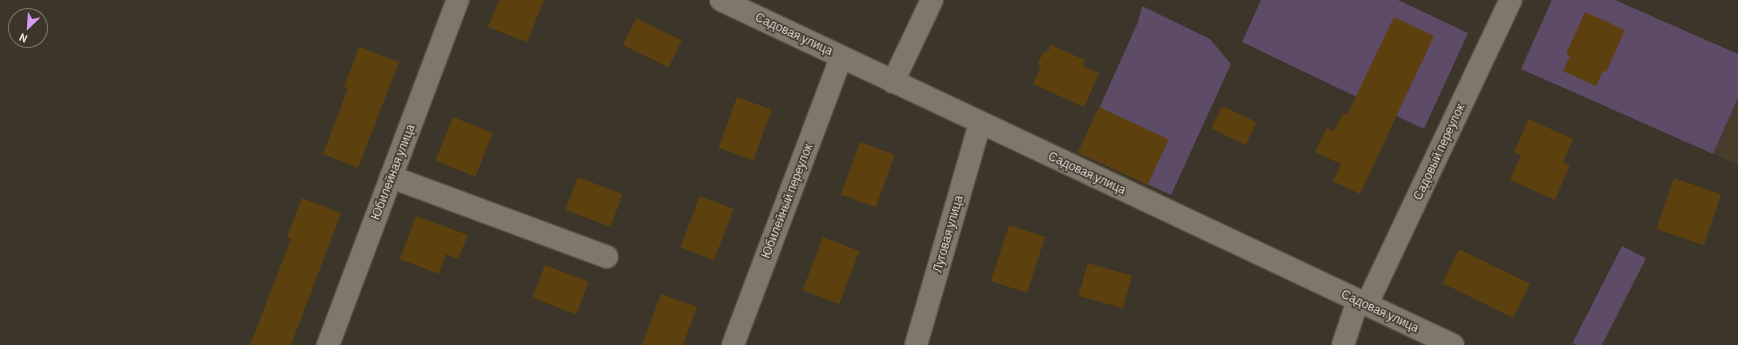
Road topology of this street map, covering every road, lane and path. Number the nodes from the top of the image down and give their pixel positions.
1 (458, 0) edge
2 (721, 0) edge
3 (932, 0) edge
4 (1511, 0) edge
5 (841, 57) junction
6 (893, 82) junction
7 (980, 123) junction
8 (391, 177) junction
9 (607, 257) dead end
10 (1362, 302) junction
11 (328, 345) edge
12 (733, 345) edge
13 (916, 345) edge
14 (1344, 345) edge
15 (1453, 345) edge

1 - 8 street, Юбилейная улица
2 - 5 street, Садовая улица
3 - 6 street
4 - 10 street, Садовый переулок
5 - 6 street, Садовая улица
5 - 12 street, Юбилейный переулок
6 - 7 street, Садовая улица
7 - 10 street, Садовая улица
7 - 13 street, Луговая улица
8 - 9 street
8 - 11 street, Юбилейная улица
10 - 14 street, Садовый переулок
10 - 15 street, Садовая улица

